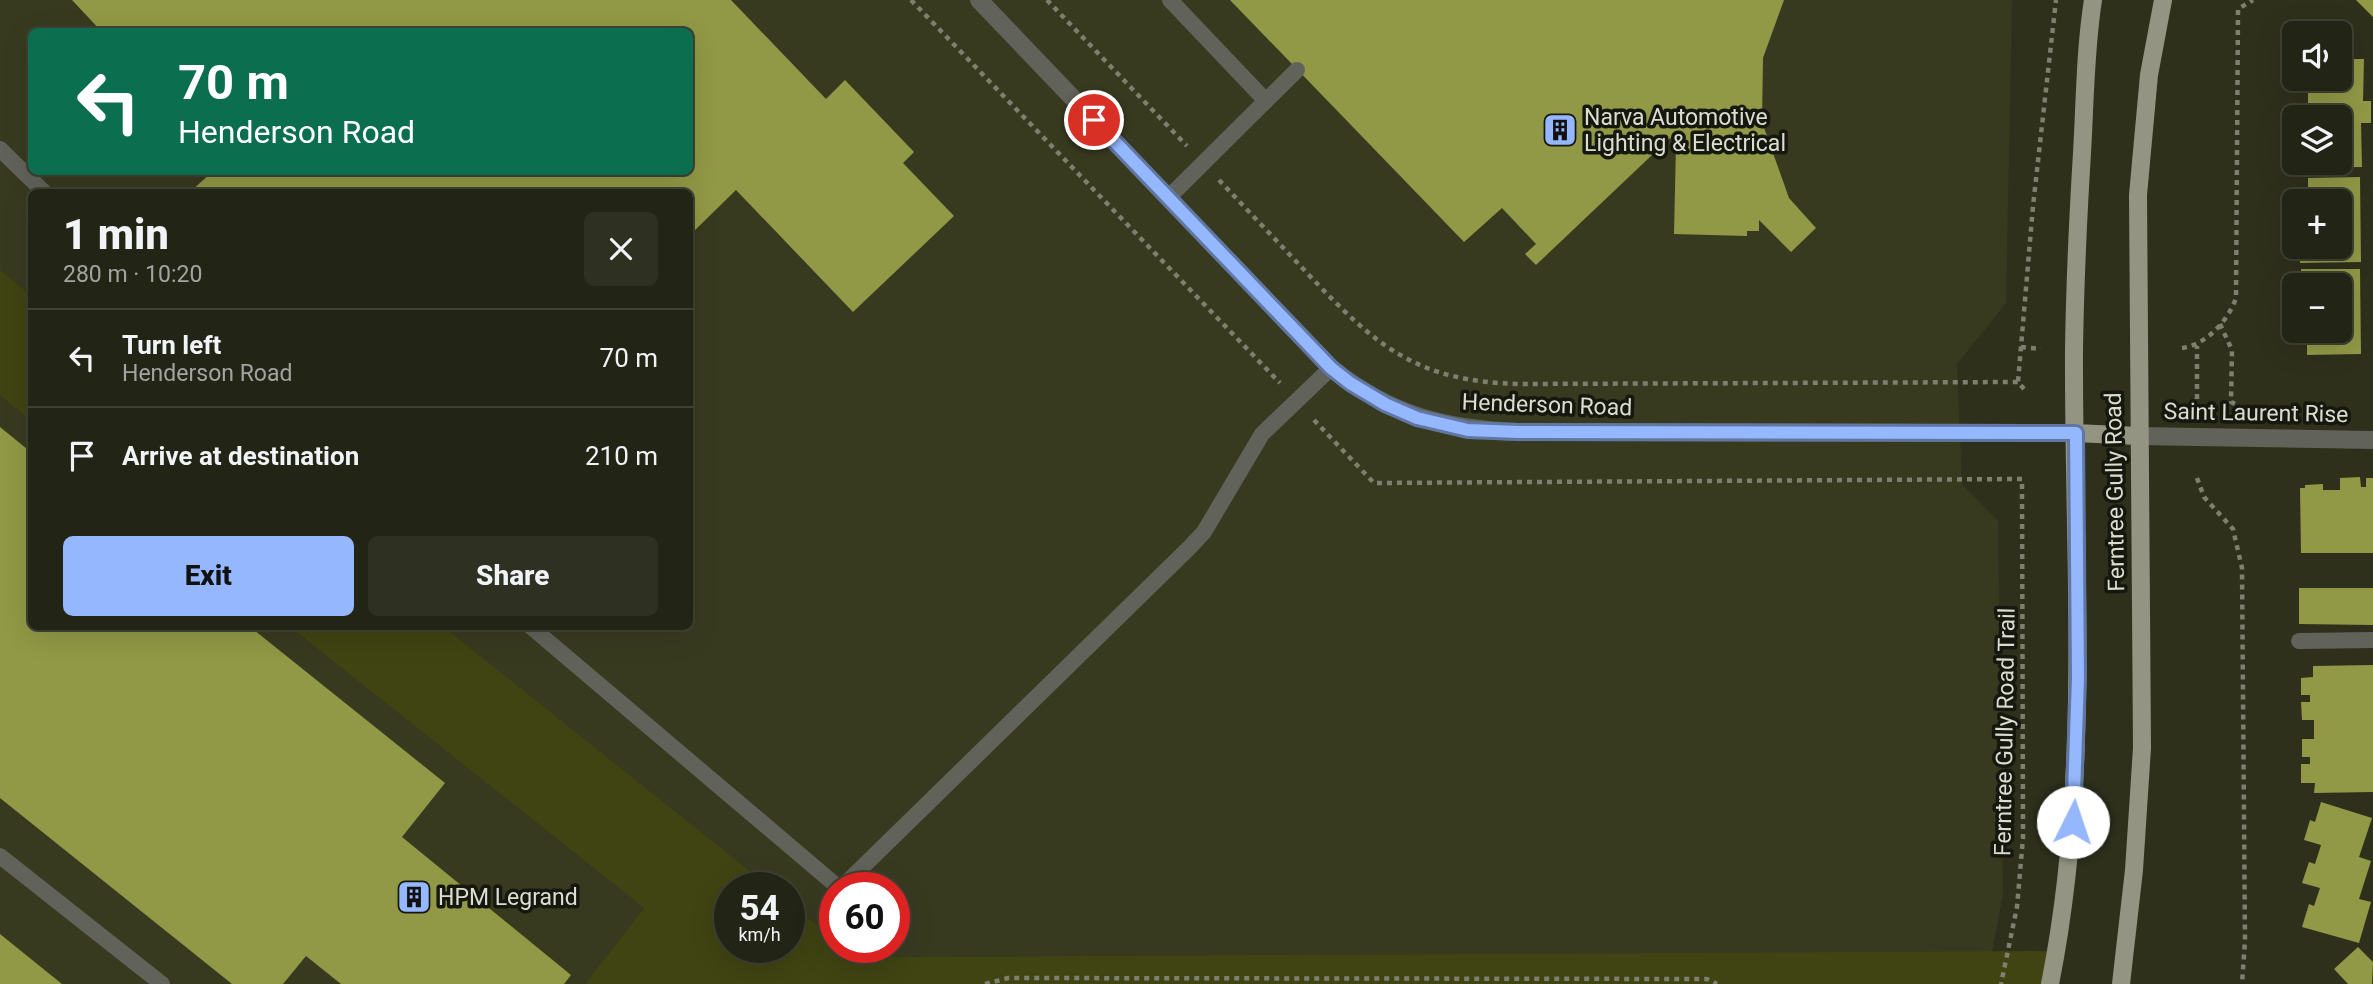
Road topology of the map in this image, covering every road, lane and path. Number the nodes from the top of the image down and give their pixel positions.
1 (911, 0) edge
2 (1047, 0) edge
3 (1170, 0) edge
4 (2056, 0) edge
5 (2094, 0) edge
6 (2163, 0) edge
7 (2253, 0) edge
8 (983, 1) edge
9 (1297, 70) dead end
10 (1266, 101) junction
11 (0, 149) edge
12 (1203, 162) junction
13 (41, 189) edge
14 (1168, 197) junction
15 (2220, 324) junction
16 (2197, 346) junction
17 (2021, 347) junction
18 (2182, 348) dead end
19 (2041, 349) dead end
20 (1331, 368) junction
21 (2018, 382) junction
22 (2024, 389) dead end
23 (2197, 399) dead end
24 (1297, 401) junction
25 (2250, 410) dead end
26 (2076, 433) junction
27 (2138, 436) junction
28 (2373, 440) edge
29 (2197, 478) dead end
30 (535, 630) edge
31 (2299, 640) dead end
32 (2373, 640) edge
33 (0, 856) edge
34 (822, 872) edge
35 (855, 872) edge
36 (1433, 981) edge
37 (162, 984) edge
38 (985, 984) edge
39 (1717, 984) edge
40 (2001, 984) edge
41 (2050, 984) edge
42 (2121, 984) edge
43 (2242, 984) edge

1 - 24 path
2 - 12 path
3 - 10 lane
4 - 17 path
5 - 26 main road, Ferntree Gully Road
6 - 27 main road, Ferntree Gully Road
7 - 15 path
8 - 14 street, Henderson Road
9 - 10 lane
10 - 12 lane
11 - 13 lane
12 - 14 lane
12 - 21 path
14 - 20 street, Henderson Road
15 - 16 path
15 - 25 path
16 - 18 path
16 - 23 path
17 - 19 path
17 - 21 path
20 - 24 lane
20 - 26 street, Henderson Road
21 - 22 path
24 - 35 lane
24 - 40 path, Ferntree Gully Road Trail
26 - 27 main road
26 - 41 main road, Ferntree Gully Road
27 - 28 street, Saint Laurent Rise
27 - 42 main road, Ferntree Gully Road
29 - 43 path
30 - 34 lane
31 - 32 lane
33 - 37 lane
36 - 38 path
36 - 39 path

